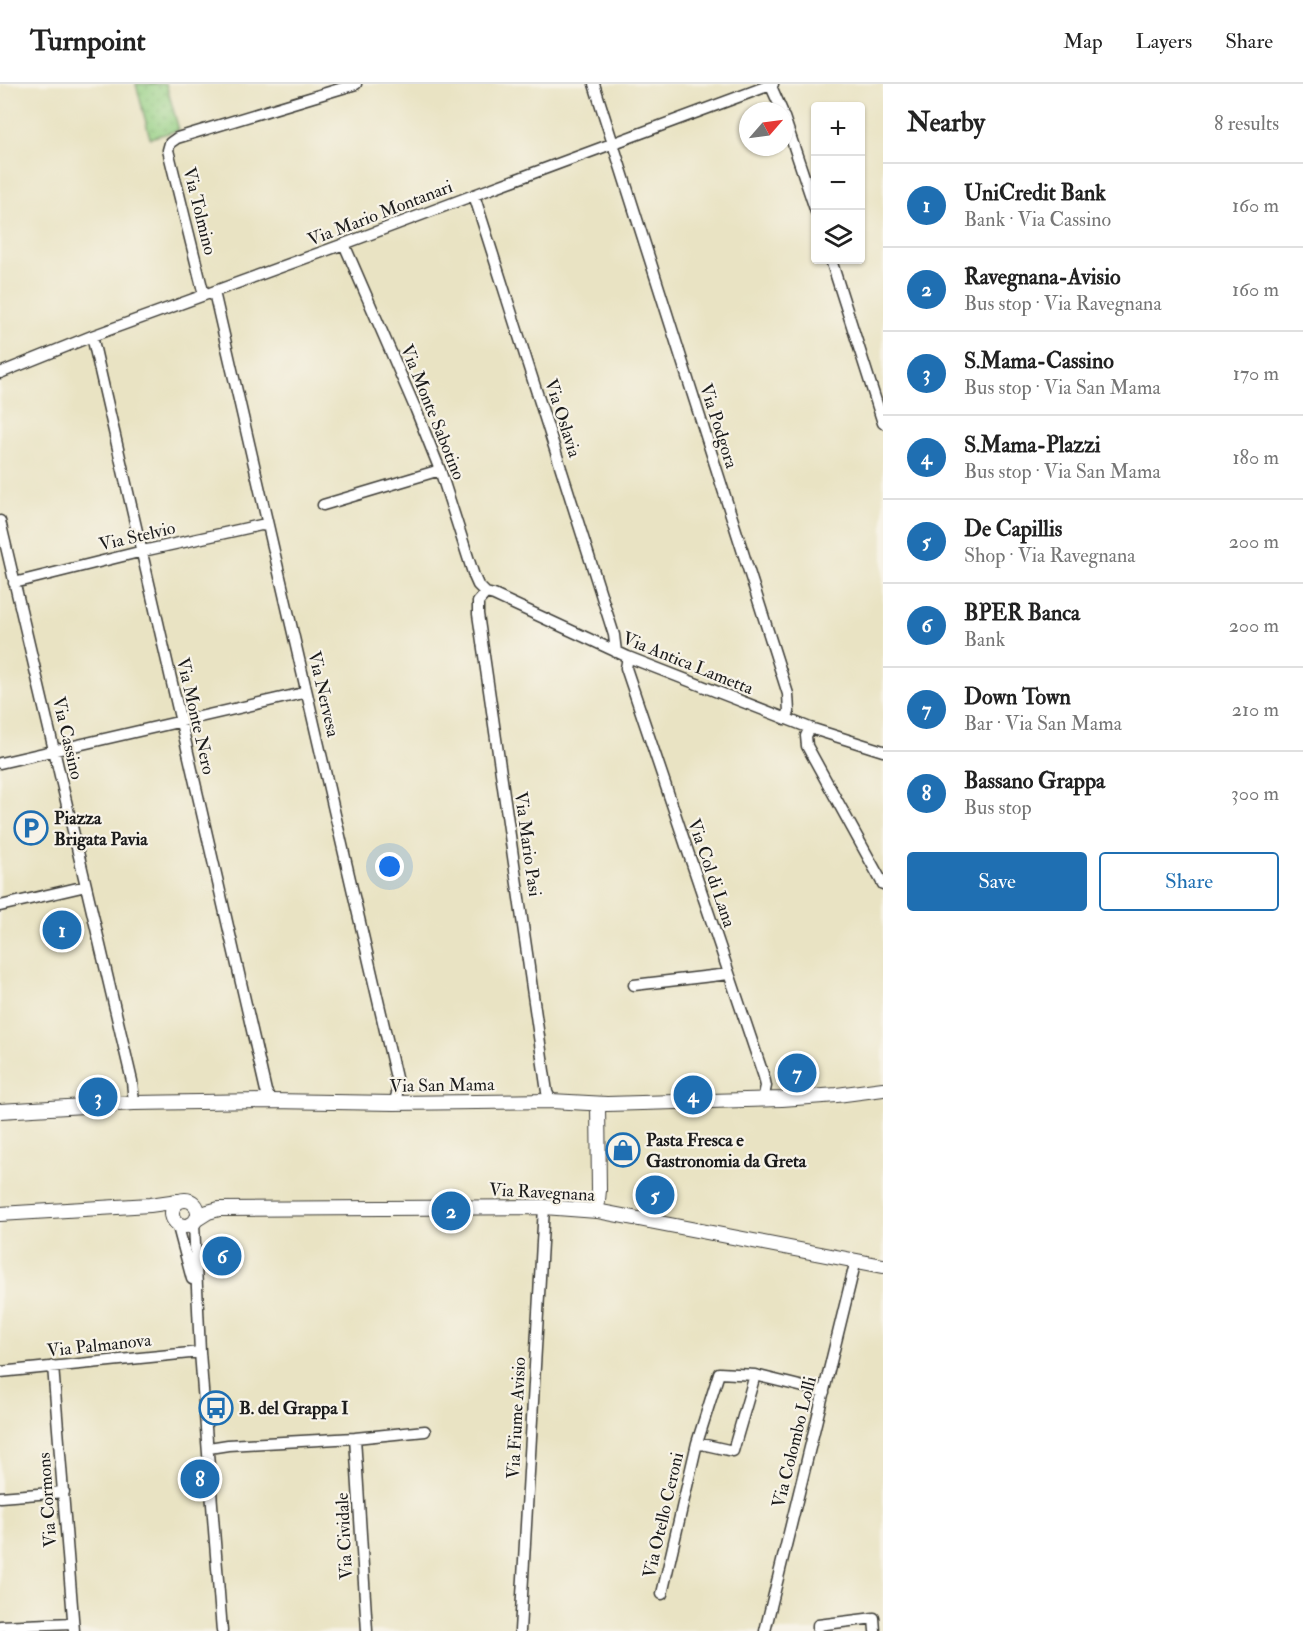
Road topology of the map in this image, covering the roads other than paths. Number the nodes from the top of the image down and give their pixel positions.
1 (356, 84) edge
2 (594, 84) edge
3 (771, 84) edge
4 (778, 102) edge
5 (612, 143) junction
6 (793, 144) edge
7 (474, 195) junction
8 (815, 210) edge
9 (344, 244) junction
10 (832, 264) edge
11 (209, 294) junction
12 (92, 336) junction
13 (0, 373) edge
14 (883, 423) edge
15 (440, 470) junction
16 (323, 505) dead end
17 (0, 521) edge
18 (268, 526) junction
19 (142, 551) junction
20 (14, 583) junction
21 (486, 593) junction
22 (616, 652) junction
23 (628, 657) junction
24 (305, 688) junction
25 (786, 719) junction
26 (180, 721) junction
27 (810, 728) junction
28 (54, 751) junction
29 (883, 751) edge
30 (0, 763) edge
31 (883, 884) edge
32 (86, 886) junction
33 (0, 906) edge
34 (729, 974) junction
35 (634, 985) dead end
36 (883, 1089) edge
37 (763, 1100) junction
38 (272, 1101) junction
39 (551, 1101) junction
40 (134, 1103) junction
41 (394, 1103) junction
42 (598, 1104) junction
43 (0, 1111) edge
44 (178, 1201) junction
45 (150, 1204) junction
46 (544, 1207) junction
47 (597, 1211) junction
48 (0, 1214) edge
49 (175, 1220) junction
50 (195, 1221) junction
51 (856, 1260) junction
52 (883, 1266) edge
53 (197, 1297) junction
54 (200, 1352) junction
55 (53, 1366) junction
56 (0, 1372) edge
57 (755, 1375) junction
58 (824, 1392) junction
59 (425, 1431) dead end
60 (355, 1438) junction
61 (697, 1443) junction
62 (208, 1448) junction
63 (64, 1492) junction
64 (0, 1497) edge
65 (662, 1594) dead end
66 (0, 1626) edge
67 (73, 1627) edge
68 (222, 1631) edge
69 (367, 1631) edge
70 (520, 1631) edge
71 (765, 1631) edge
72 (818, 1631) edge
73 (875, 1631) edge

1 - 11 street, Via Tolmino
2 - 5 street, Via Podgora
3 - 4 street
3 - 5 street, Via Mario Montanari
5 - 7 street, Via Mario Montanari
5 - 25 street, Via Podgora
6 - 8 street
7 - 9 street, Via Mario Montanari
7 - 22 street, Via Oslavia
9 - 11 street, Via Mario Montanari
9 - 15 street, Via Monte Sabotino
10 - 14 street
11 - 12 street, Via Mario Montanari
11 - 18 street, Via Nervesa
12 - 13 street, Via Mario Montanari
12 - 19 street, Via Monte Nero
15 - 16 street
15 - 21 street, Via Monte Sabotino
17 - 20 street, Via Cassino
18 - 19 street, Via Stelvio
18 - 24 street, Via Nervesa
19 - 20 street, Via Stelvio
19 - 26 street, Via Monte Nero
20 - 28 street, Via Cassino
21 - 22 street, Via Antica Lametta
21 - 39 street, Via Mario Pasi
22 - 23 street, Via Antica Lametta
23 - 25 street, Via Antica Lametta
23 - 34 street, Via Col di Lana
24 - 26 street
24 - 41 street, Via Nervesa
25 - 27 street, Via Antica Lametta
26 - 28 street
26 - 38 street, Via Monte Nero
27 - 29 street, Via Antica Lametta
27 - 31 street
28 - 30 street
28 - 32 street, Via Cassino
32 - 33 street
32 - 40 street, Via Cassino
34 - 35 street
34 - 37 street, Via Col di Lana
36 - 37 street, Via San Mama
37 - 42 street, Via San Mama
38 - 40 street, Via San Mama
38 - 41 street, Via San Mama
39 - 41 street, Via San Mama
39 - 42 street, Via San Mama
40 - 43 street, Via San Mama
42 - 47 street
44 - 45 street
44 - 49 street
44 - 50 street
45 - 48 street
45 - 49 street
46 - 47 street, Via Ravegnana
46 - 50 street, Via Ravegnana
46 - 70 street, Via Fiume Avisio
47 - 51 street, Via Ravegnana
49 - 50 street
49 - 53 street
50 - 53 street
51 - 52 street, Via Ravegnana
51 - 58 street, Via Colombo Lolli
53 - 54 street
54 - 55 street, Via Palmanova
54 - 62 street
55 - 56 street, Via Palmanova
55 - 63 street, Via Cormons
57 - 58 street, Via Otello Ceroni
57 - 61 street, Via Otello Ceroni
57 - 61 street, Via Otello Ceroni
58 - 71 street, Via Colombo Lolli
59 - 60 street
60 - 62 street
60 - 69 street, Via Cividale
61 - 65 street, Via Otello Ceroni
62 - 68 street
63 - 64 street
63 - 67 street, Via Cormons
66 - 67 street
72 - 73 street

